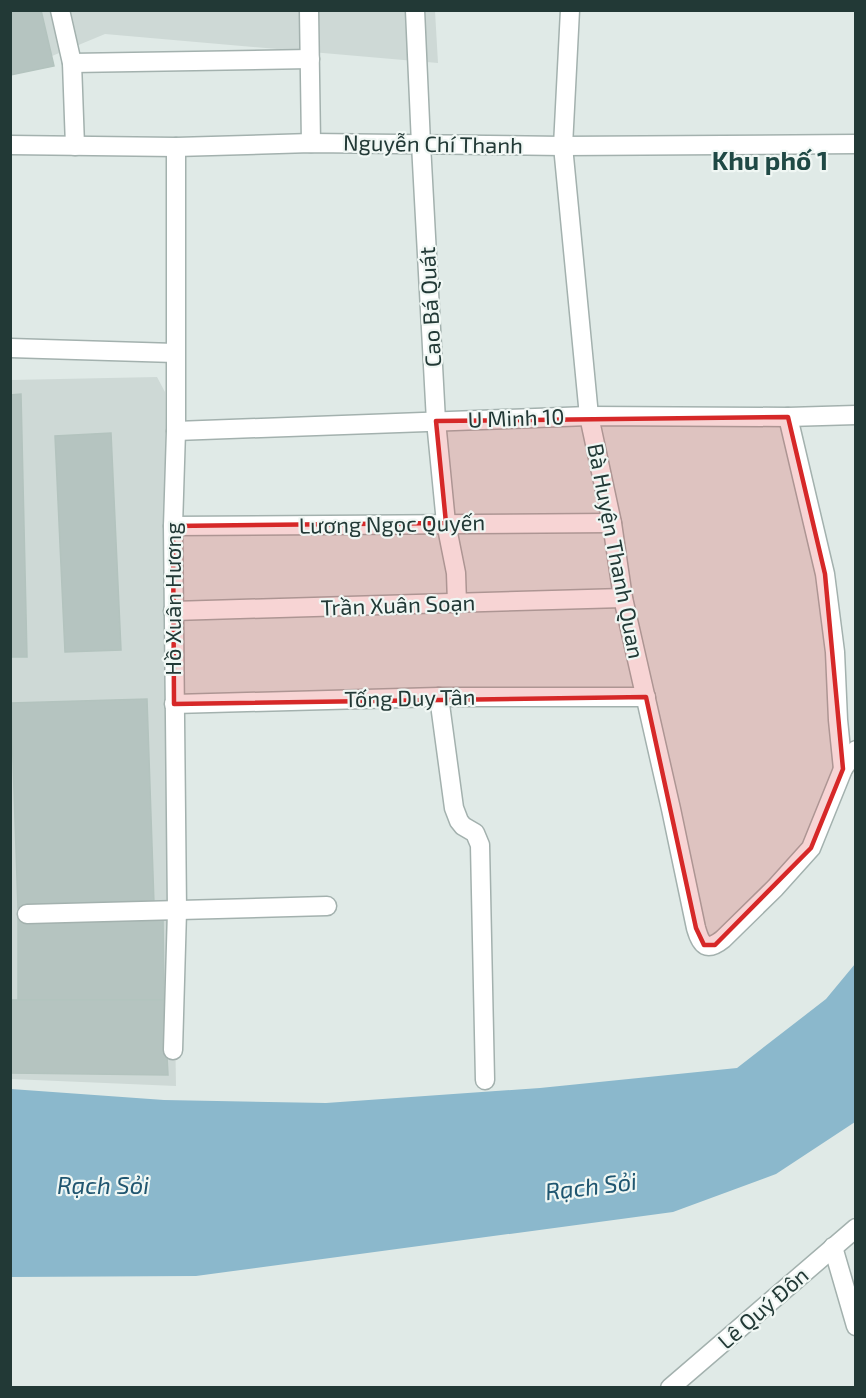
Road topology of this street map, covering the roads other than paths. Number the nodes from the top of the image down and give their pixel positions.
1 (60, 10) edge
2 (309, 10) edge
3 (415, 10) edge
4 (570, 10) edge
5 (310, 59) junction
6 (72, 63) junction
7 (311, 143) junction
8 (421, 144) junction
9 (855, 144) edge
10 (10, 145) edge
11 (75, 146) junction
12 (563, 146) junction
13 (176, 147) junction
14 (10, 348) edge
15 (175, 353) junction
16 (855, 415) edge
17 (590, 416) junction
18 (788, 417) junction
19 (436, 421) junction
20 (176, 431) junction
21 (446, 523) junction
22 (612, 523) junction
23 (173, 526) junction
24 (623, 598) junction
25 (457, 603) junction
26 (173, 611) junction
27 (439, 697) junction
28 (646, 697) junction
29 (174, 704) junction
30 (855, 750) edge
31 (843, 769) junction
32 (327, 906) dead end
33 (177, 910) junction
34 (27, 914) dead end
35 (173, 1050) dead end
36 (485, 1080) dead end
37 (855, 1228) edge
38 (833, 1247) junction
39 (855, 1326) edge
40 (670, 1388) edge

1 - 6 street
2 - 5 street
3 - 8 street, Cao Bá Quát
4 - 12 street, Bà Huyện Thanh Quan
5 - 6 street
5 - 7 street
6 - 11 street
7 - 8 street, Nguyễn Chí Thanh
7 - 13 street, Nguyễn Chí Thanh
8 - 12 street, Nguyễn Chí Thanh
8 - 19 street, Cao Bá Quát
9 - 12 street, Nguyễn Chí Thanh
10 - 11 street, Nguyễn Chí Thanh
11 - 13 street, Nguyễn Chí Thanh
12 - 17 street, Bà Huyện Thanh Quan
13 - 15 street, Hồ Xuân Hương
14 - 15 street
15 - 20 street, Hồ Xuân Hương
16 - 18 street, U Minh 10
17 - 18 street, U Minh 10
17 - 19 street, U Minh 10
17 - 22 street, Bà Huyện Thanh Quan
18 - 31 street
19 - 20 street, U Minh 10
19 - 21 street, Cao Bá Quát
20 - 23 street, Hồ Xuân Hương
21 - 22 street, Lương Ngọc Quyến
21 - 23 street, Lương Ngọc Quyến
21 - 25 street, Cao Bá Quát
22 - 24 street, Bà Huyện Thanh Quan
23 - 26 street, Hồ Xuân Hương
24 - 25 street, Trần Xuân Soạn
24 - 28 street, Bà Huyện Thanh Quan
25 - 26 street, Trần Xuân Soạn
26 - 29 street, Hồ Xuân Hương
27 - 28 street, Tống Duy Tân
27 - 29 street, Tống Duy Tân
27 - 36 street
28 - 31 street, Bà Huyện Thanh Quan
29 - 33 street, Hồ Xuân Hương
30 - 31 street
32 - 33 street
33 - 34 street
33 - 35 street, Hồ Xuân Hương
37 - 38 street, Lê Quý Đôn
38 - 39 street
38 - 40 street, Lê Quý Đôn

